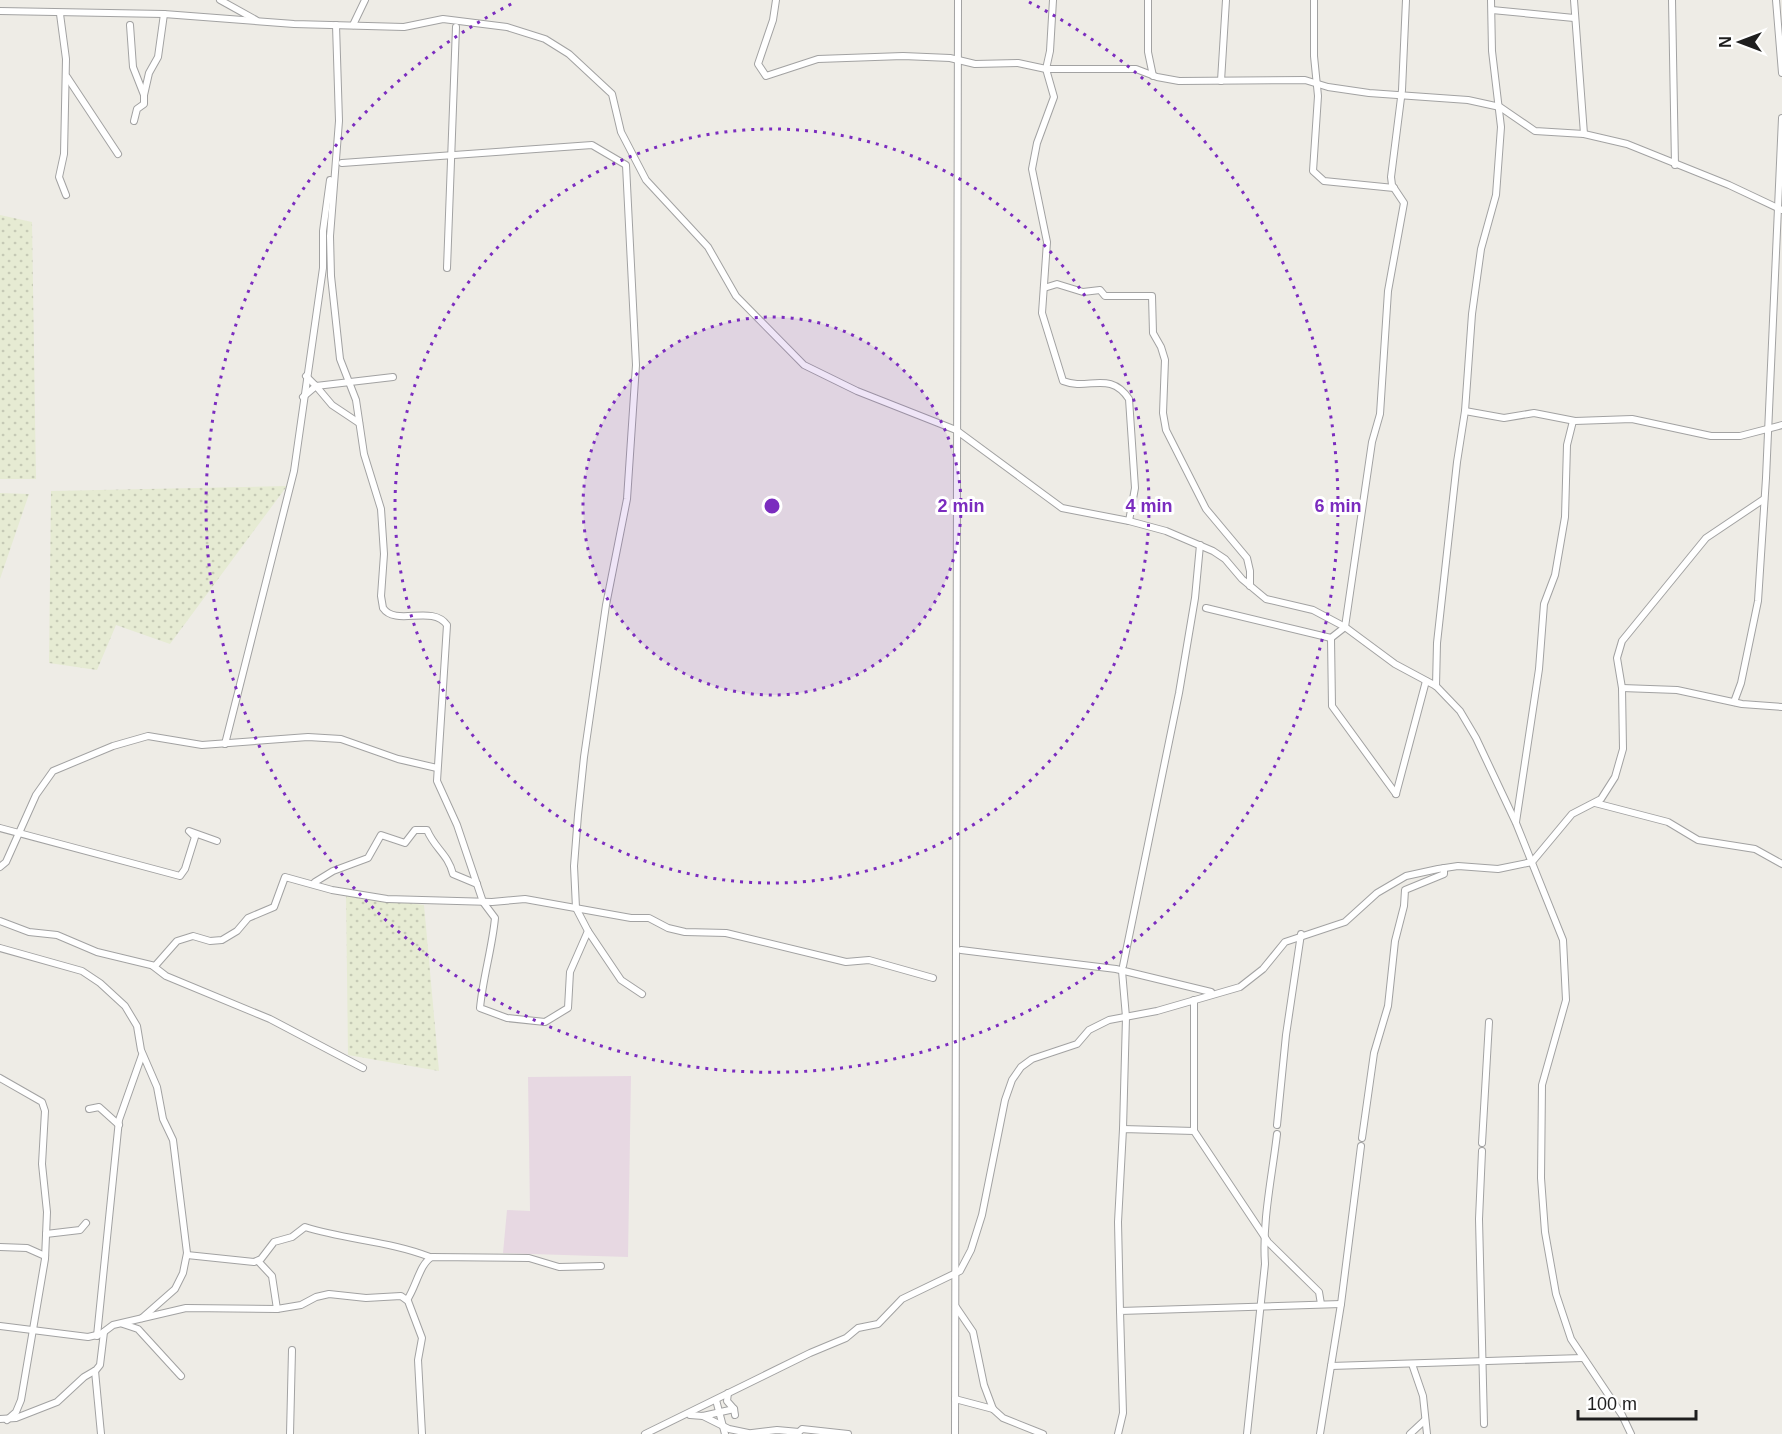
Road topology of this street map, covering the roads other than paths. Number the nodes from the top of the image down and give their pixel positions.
1 (220, 0) edge
2 (366, 0) edge
3 (776, 0) edge
4 (958, 0) edge
5 (1053, 0) edge
6 (1148, 0) edge
7 (1226, 0) edge
8 (1314, 0) edge
9 (1406, 0) edge
10 (1491, 0) edge
11 (1574, 0) edge
12 (1672, 0) edge
13 (1776, 0) edge
14 (1492, 10) junction
15 (0, 11) edge
16 (60, 14) junction
17 (164, 14) junction
18 (1574, 18) junction
19 (259, 22) junction
20 (130, 25) dead end
21 (336, 25) junction
22 (353, 25) junction
23 (456, 27) dead end
24 (958, 61) junction
25 (1046, 69) junction
26 (1782, 73) edge
27 (66, 76) junction
28 (1153, 76) junction
29 (1221, 81) junction
30 (1316, 82) junction
31 (144, 95) junction
32 (1400, 95) junction
33 (1500, 107) junction
34 (1782, 118) edge
35 (134, 121) dead end
36 (1584, 135) junction
37 (118, 154) dead end
38 (451, 154) junction
39 (335, 157) junction
40 (342, 163) dead end
41 (1675, 165) junction
42 (1394, 188) junction
43 (66, 195) dead end
44 (1780, 208) edge
45 (447, 268) dead end
46 (1044, 288) junction
47 (306, 376) junction
48 (393, 377) dead end
49 (350, 381) junction
50 (316, 386) junction
51 (303, 397) junction
52 (1465, 411) junction
53 (1573, 421) junction
54 (360, 423) junction
55 (1782, 425) edge
56 (1768, 427) junction
57 (956, 430) junction
58 (1764, 499) junction
59 (1129, 520) junction
60 (1200, 545) junction
61 (1250, 586) junction
62 (1206, 608) dead end
63 (1345, 627) junction
64 (1331, 639) junction
65 (1426, 681) junction
66 (1436, 686) junction
67 (1622, 688) junction
68 (1734, 702) junction
69 (1782, 707) edge
70 (225, 744) junction
71 (437, 768) junction
72 (1595, 803) junction
73 (1516, 823) junction
74 (0, 828) edge
75 (20, 833) junction
76 (217, 841) dead end
77 (1532, 862) junction
78 (1782, 864) edge
79 (0, 867) edge
80 (1444, 868) junction
81 (315, 882) dead end
82 (477, 884) junction
83 (483, 902) junction
84 (576, 908) junction
85 (0, 921) edge
86 (588, 931) junction
87 (1301, 934) junction
88 (0, 948) edge
89 (961, 950) dead end
90 (153, 966) junction
91 (1122, 968) junction
92 (933, 978) dead end
93 (1211, 992) dead end
94 (642, 994) dead end
95 (1194, 1000) junction
96 (1126, 1017) junction
97 (1489, 1022) dead end
98 (142, 1055) junction
99 (363, 1068) dead end
100 (0, 1078) edge
101 (89, 1109) dead end
102 (119, 1125) junction
103 (1277, 1125) dead end
104 (1123, 1129) junction
105 (1194, 1131) junction
106 (1276, 1134) dead end
107 (1362, 1138) dead end
108 (1482, 1143) dead end
109 (1361, 1146) dead end
110 (1482, 1151) dead end
111 (86, 1223) dead end
112 (46, 1234) junction
113 (1263, 1235) junction
114 (0, 1247) edge
115 (187, 1255) junction
116 (45, 1256) junction
117 (430, 1257) junction
118 (258, 1261) junction
119 (601, 1266) dead end
120 (957, 1274) junction
121 (407, 1300) junction
122 (1321, 1304) junction
123 (1341, 1304) junction
124 (1260, 1305) junction
125 (956, 1306) junction
126 (277, 1309) junction
127 (1120, 1311) junction
128 (142, 1318) junction
129 (120, 1323) junction
130 (0, 1326) edge
131 (32, 1330) junction
132 (101, 1334) junction
133 (292, 1350) dead end
134 (1583, 1358) junction
135 (1482, 1362) junction
136 (1412, 1364) junction
137 (1331, 1366) junction
138 (94, 1371) junction
139 (181, 1376) dead end
140 (728, 1393) junction
141 (955, 1399) junction
142 (716, 1400) junction
143 (993, 1409) junction
144 (720, 1412) junction
145 (689, 1414) junction
146 (703, 1416) junction
147 (4, 1419) edge
148 (1425, 1420) junction
149 (1484, 1424) dead end
150 (723, 1425) junction
151 (839, 1433) edge
152 (101, 1434) edge
153 (290, 1434) edge
154 (422, 1434) edge
155 (645, 1434) edge
156 (725, 1434) edge
157 (753, 1434) edge
158 (848, 1434) edge
159 (956, 1434) edge
160 (1043, 1434) edge
161 (1118, 1434) edge
162 (1246, 1434) edge
163 (1320, 1434) edge
164 (1410, 1434) edge
165 (1427, 1434) edge
166 (1631, 1434) edge

1 - 19 street
2 - 22 street
3 - 24 street
4 - 24 street
5 - 25 street
6 - 28 street
7 - 29 street
8 - 30 street
9 - 32 street
10 - 14 street
11 - 18 street
12 - 41 street
13 - 26 street
14 - 18 street
14 - 33 street
15 - 16 street
16 - 17 street
16 - 27 street
17 - 19 street
17 - 31 street
18 - 36 street
19 - 21 street
20 - 31 street
21 - 22 street
21 - 39 street
22 - 57 street
23 - 38 street
24 - 25 street
24 - 57 street
25 - 28 street
25 - 46 street
27 - 37 street
27 - 43 street
28 - 29 street
29 - 30 street
30 - 32 street
30 - 42 street
31 - 35 street
32 - 33 street
32 - 42 street
33 - 36 street
33 - 52 street
34 - 44 street
36 - 41 street
38 - 40 street
38 - 45 street
38 - 84 street
39 - 47 street
39 - 49 street
41 - 44 street
42 - 63 street
44 - 56 street
46 - 59 street
46 - 61 street
47 - 50 street
47 - 51 street
48 - 49 street
49 - 50 street
49 - 54 street
50 - 51 street
50 - 54 street
51 - 70 street
52 - 53 street
52 - 66 street
53 - 56 street
53 - 73 street
54 - 71 street
55 - 56 street
56 - 58 street
57 - 59 street
57 - 120 street
58 - 67 street
58 - 68 street
59 - 60 street
60 - 61 street
60 - 91 street
61 - 63 street
62 - 64 street
63 - 64 street
63 - 65 street
64 - 65 street
65 - 66 street
66 - 73 street
67 - 68 street
67 - 72 street
68 - 69 street
70 - 71 street
70 - 75 street
71 - 82 street
72 - 77 street
72 - 78 street
73 - 77 street
74 - 75 street
75 - 76 street
75 - 79 street
77 - 80 street
77 - 134 street
80 - 87 street
80 - 107 street
81 - 82 street
82 - 83 street
83 - 84 street
83 - 86 street
83 - 90 street
84 - 86 street
84 - 92 street
85 - 90 street
86 - 94 street
87 - 95 street
87 - 103 street
88 - 98 street
89 - 91 street
90 - 99 street
91 - 93 street
91 - 96 street
95 - 96 street
95 - 105 street
96 - 104 street
96 - 120 street
97 - 108 street
98 - 102 street
98 - 115 street
100 - 112 street
101 - 102 street
102 - 132 street
104 - 105 street
104 - 127 street
105 - 113 street
106 - 113 street
109 - 123 street
110 - 135 street
111 - 112 street
112 - 116 street
113 - 122 street
113 - 124 street
114 - 116 street
115 - 118 street
115 - 128 street
116 - 131 street
117 - 118 street
117 - 119 street
117 - 121 street
118 - 126 street
120 - 125 street
120 - 140 street
121 - 126 street
121 - 154 street
122 - 123 street
122 - 124 street
123 - 137 street
124 - 127 street
124 - 162 street
125 - 141 street
125 - 143 street
126 - 128 street
127 - 161 street
128 - 129 street
129 - 132 street
129 - 139 street
130 - 131 street
131 - 132 street
131 - 147 street
132 - 138 street
133 - 153 street
134 - 135 street
134 - 166 street
135 - 136 street
135 - 149 street
136 - 137 street
136 - 148 street
137 - 163 street
138 - 147 street
138 - 152 street
140 - 142 street
140 - 144 street
141 - 143 street
141 - 159 street
142 - 144 street
142 - 145 street
143 - 160 street
144 - 146 street
144 - 150 street
145 - 146 street
145 - 155 street
146 - 150 street
148 - 164 street
148 - 165 street
150 - 156 street
150 - 157 street
151 - 157 street
151 - 158 street

